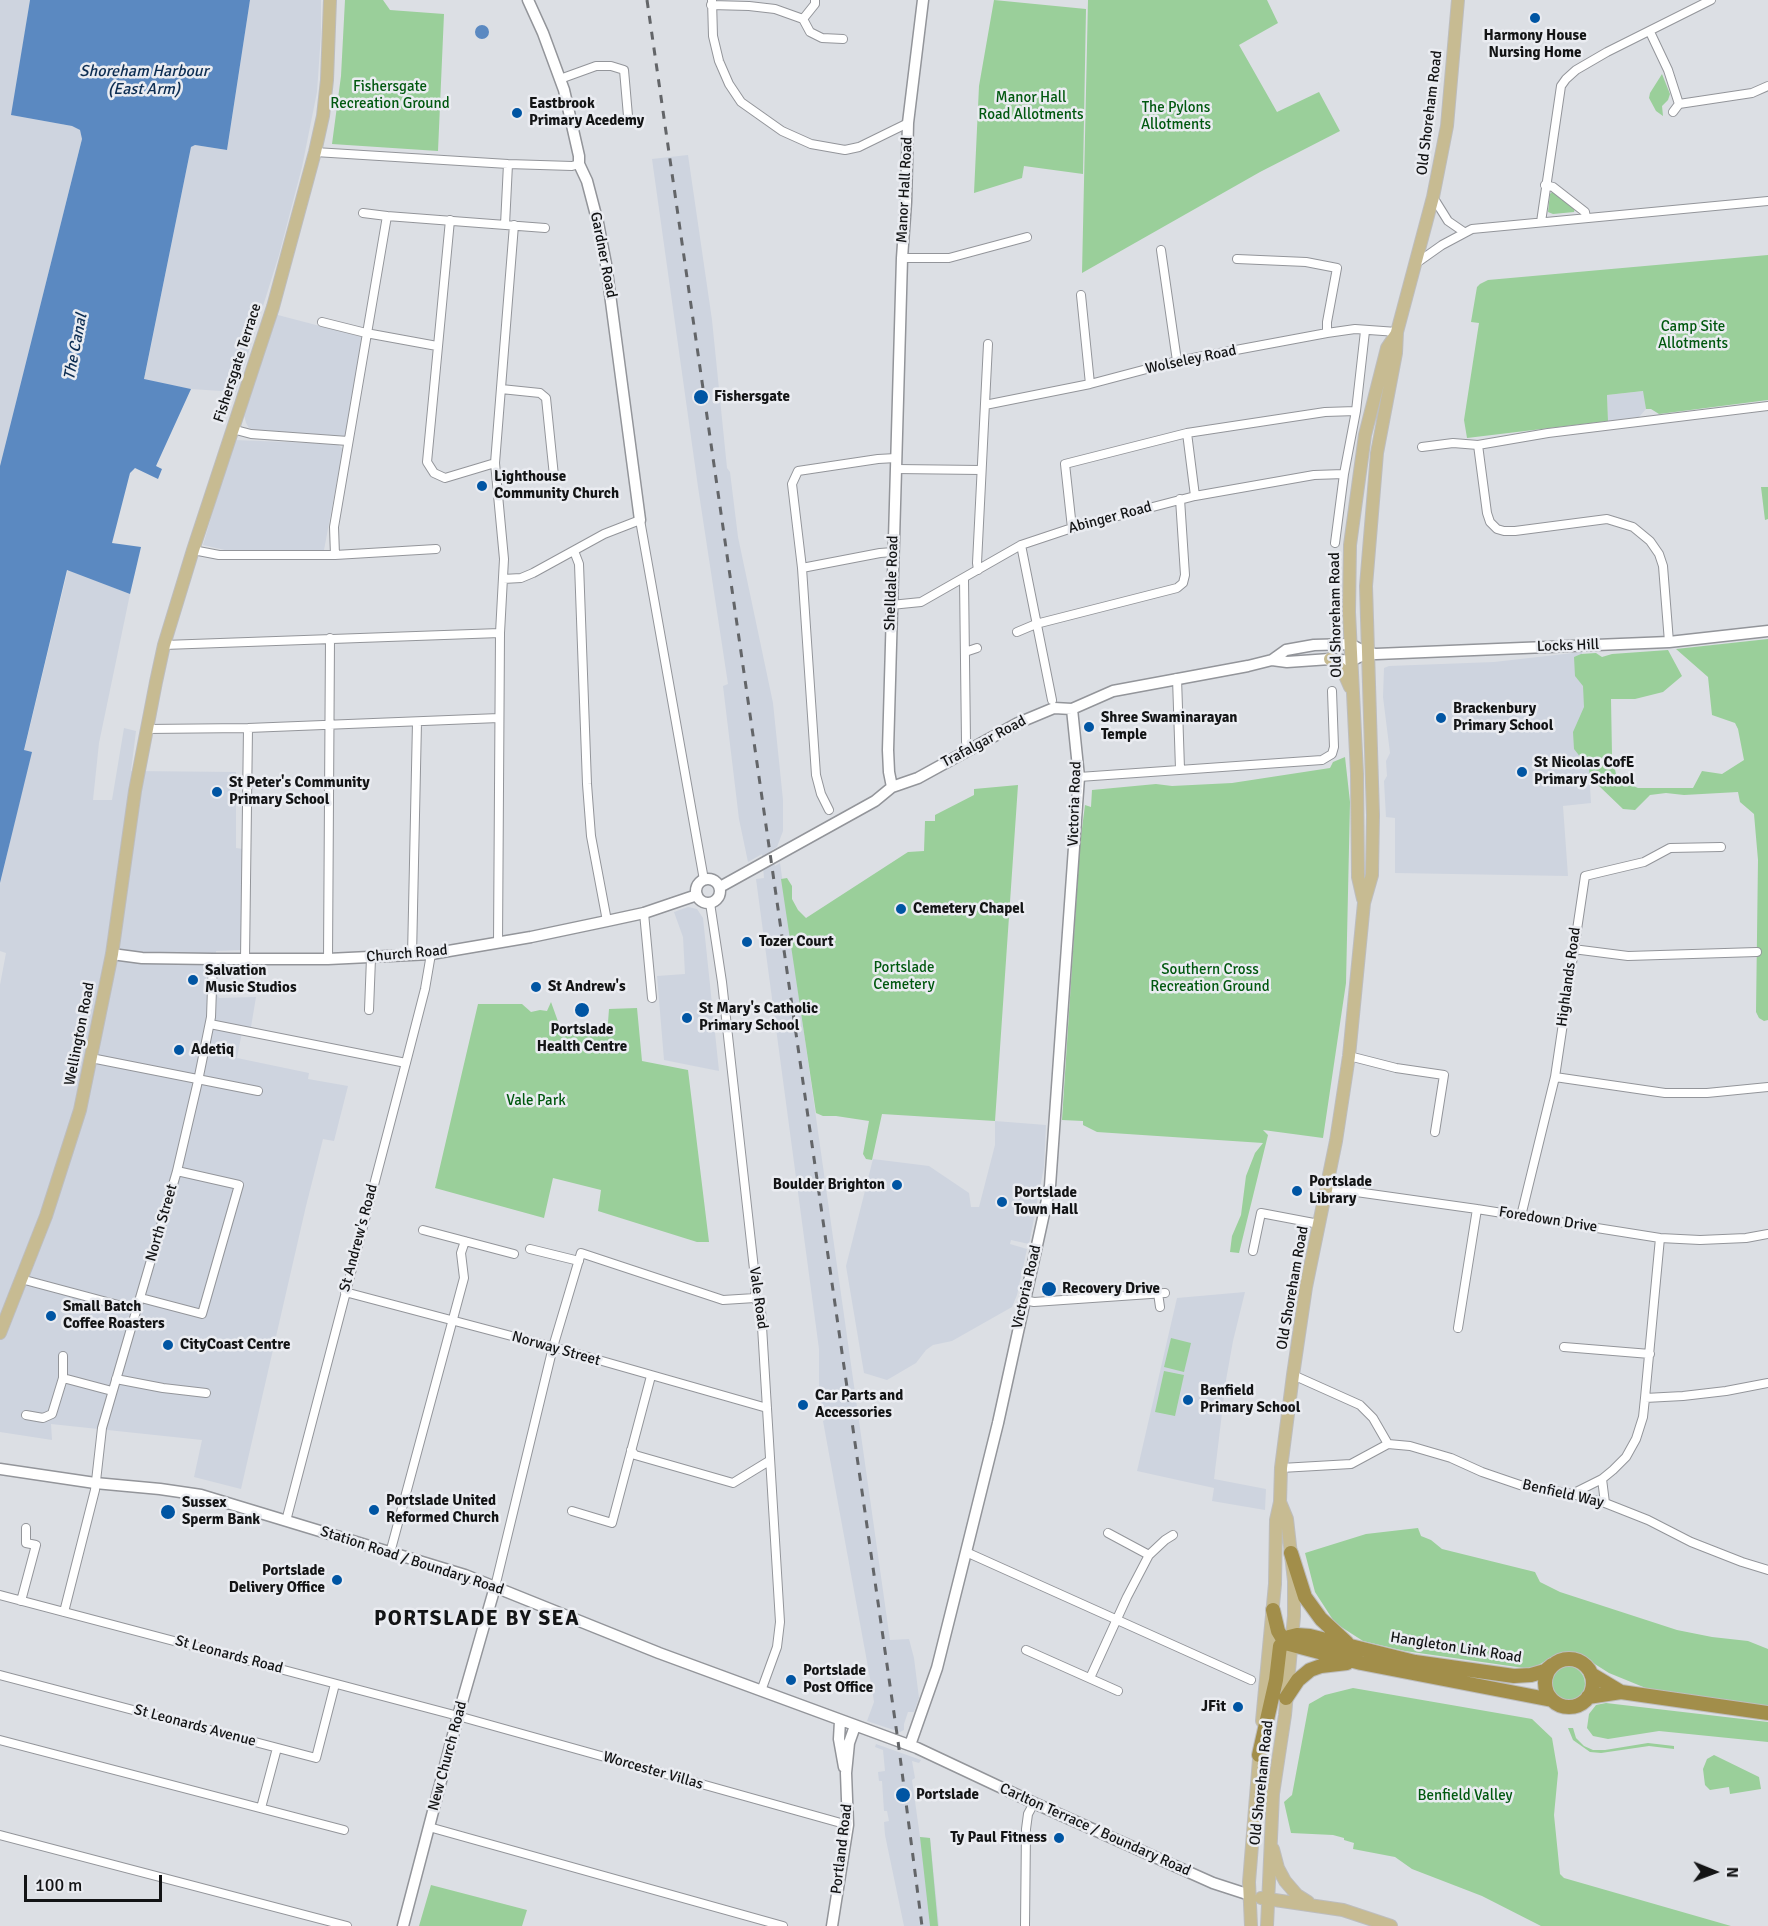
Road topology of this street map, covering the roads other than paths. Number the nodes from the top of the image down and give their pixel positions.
1 (330, 0) edge
2 (528, 0) edge
3 (815, 0) edge
4 (1458, 0) edge
5 (1711, 0) edge
6 (922, 1) edge
7 (712, 3) edge
8 (803, 19) junction
9 (1650, 32) junction
10 (843, 39) dead end
11 (560, 79) junction
12 (1768, 86) edge
13 (1679, 104) junction
14 (1673, 112) dead end
15 (628, 116) dead end
16 (908, 123) junction
17 (315, 152) junction
18 (508, 164) junction
19 (579, 164) junction
20 (1545, 185) junction
21 (1433, 197) junction
22 (1768, 201) edge
23 (363, 213) dead end
24 (387, 216) junction
25 (1586, 218) junction
26 (450, 220) junction
27 (1541, 222) junction
28 (505, 225) junction
29 (514, 225) junction
30 (545, 228) dead end
31 (1464, 232) junction
32 (1027, 237) dead end
33 (1161, 250) dead end
34 (902, 258) junction
35 (1237, 259) dead end
36 (1418, 262) junction
37 (1081, 295) dead end
38 (322, 322) dead end
39 (1365, 331) junction
40 (1398, 332) junction
41 (366, 333) junction
42 (1327, 333) junction
43 (988, 344) dead end
44 (437, 346) junction
45 (1177, 361) junction
46 (898, 378) joint
47 (1090, 384) junction
48 (501, 389) junction
49 (985, 405) junction
50 (1768, 406) edge
51 (1356, 411) junction
52 (232, 429) junction
53 (1186, 433) junction
54 (348, 441) junction
55 (1478, 445) junction
56 (1422, 447) dead end
57 (495, 463) junction
58 (896, 464) junction
59 (981, 470) junction
60 (1344, 474) junction
61 (554, 476) dead end
62 (1195, 496) junction
63 (1180, 500) junction
64 (640, 520) junction
65 (1072, 528) junction
66 (1335, 543) dead end
67 (1021, 545) junction
68 (436, 549) dead end
69 (193, 550) junction
70 (574, 551) junction
71 (893, 552) junction
72 (335, 555) junction
73 (802, 568) junction
74 (978, 570) junction
75 (503, 579) junction
76 (964, 579) junction
77 (891, 604) junction
78 (1036, 624) junction
79 (1768, 631) edge
80 (1017, 632) dead end
81 (500, 633) junction
82 (330, 638) junction
83 (1669, 642) junction
84 (1350, 644) junction
85 (164, 645) junction
86 (978, 648) dead end
87 (965, 652) junction
88 (1367, 653) junction
89 (1330, 659) junction
90 (1272, 660) junction
91 (1351, 661) junction
92 (1177, 678) junction
93 (1332, 691) dead end
94 (1353, 694) junction
95 (1052, 700) dead end
96 (1072, 709) junction
97 (499, 718) junction
98 (417, 722) junction
99 (331, 724) junction
100 (248, 728) junction
101 (146, 729) junction
102 (966, 742) dead end
103 (1180, 769) junction
104 (1079, 777) junction
105 (892, 788) junction
106 (829, 810) dead end
107 (1721, 847) dead end
108 (704, 880) junction
109 (720, 887) junction
110 (696, 895) junction
111 (710, 903) junction
112 (1364, 903) junction
113 (644, 913) junction
114 (607, 921) junction
115 (498, 943) junction
116 (1573, 949) junction
117 (1757, 952) dead end
118 (112, 954) junction
119 (430, 954) junction
120 (412, 956) junction
121 (371, 958) junction
122 (213, 959) junction
123 (244, 959) junction
124 (328, 959) junction
125 (652, 998) dead end
126 (369, 1010) dead end
127 (210, 1024) junction
128 (1349, 1056) junction
129 (91, 1058) junction
130 (406, 1063) junction
131 (1555, 1077) junction
132 (198, 1081) junction
133 (1768, 1087) edge
134 (258, 1091) dead end
135 (1436, 1132) dead end
136 (177, 1170) junction
137 (1328, 1188) junction
138 (1477, 1209) junction
139 (1521, 1216) junction
140 (1319, 1224) junction
141 (423, 1230) dead end
142 (1768, 1234) edge
143 (1660, 1238) junction
144 (465, 1241) junction
145 (530, 1248) dead end
146 (1253, 1251) dead end
147 (514, 1254) dead end
148 (580, 1257) junction
149 (21, 1279) junction
150 (345, 1292) junction
151 (141, 1298) junction
152 (755, 1298) junction
153 (1024, 1300) junction
154 (1160, 1307) dead end
155 (137, 1310) junction
156 (452, 1320) junction
157 (1458, 1328) dead end
158 (0, 1333) edge
159 (553, 1347) junction
160 (1564, 1347) dead end
161 (1650, 1354) junction
162 (63, 1356) dead end
163 (1293, 1375) junction
164 (651, 1376) junction
165 (63, 1378) junction
166 (116, 1379) junction
167 (1768, 1383) edge
168 (111, 1391) junction
169 (206, 1393) dead end
170 (1645, 1398) junction
171 (767, 1408) junction
172 (27, 1415) dead end
173 (1388, 1444) junction
174 (631, 1450) junction
175 (769, 1461) junction
176 (1281, 1468) junction
177 (0, 1469) edge
178 (1602, 1479) junction
179 (95, 1483) junction
180 (1572, 1494) junction
181 (1280, 1502) junction
182 (1605, 1503) junction
183 (572, 1511) dead end
184 (286, 1521) junction
185 (26, 1528) dead end
186 (1108, 1533) dead end
187 (1173, 1535) dead end
188 (390, 1552) junction
189 (966, 1552) junction
190 (1291, 1553) junction
191 (1149, 1555) junction
192 (1768, 1570) edge
193 (495, 1587) junction
194 (0, 1595) edge
195 (21, 1601) junction
196 (1273, 1610) junction
197 (64, 1612) junction
198 (1117, 1620) junction
199 (1290, 1641) junction
200 (1351, 1646) junction
201 (1026, 1650) dead end
202 (1361, 1663) junction
203 (1552, 1665) junction
204 (1591, 1674) junction
205 (0, 1675) edge
206 (1090, 1678) junction
207 (1251, 1680) dead end
208 (335, 1684) junction
209 (761, 1691) junction
210 (1118, 1691) dead end
211 (1621, 1692) junction
212 (1588, 1697) junction
213 (1286, 1698) junction
214 (1552, 1700) junction
215 (1768, 1713) edge
216 (458, 1716) junction
217 (840, 1721) junction
218 (855, 1726) junction
219 (0, 1740) edge
220 (910, 1745) junction
221 (277, 1748) junction
222 (1259, 1755) junction
223 (846, 1773) junction
224 (1034, 1803) junction
225 (261, 1808) junction
226 (848, 1826) junction
227 (429, 1827) junction
228 (344, 1830) dead end
229 (1270, 1830) junction
230 (0, 1835) edge
231 (1250, 1895) junction
232 (1268, 1899) junction
233 (1318, 1906) junction
234 (347, 1926) edge
235 (403, 1926) edge
236 (783, 1926) edge
237 (832, 1926) edge
238 (1025, 1926) edge
239 (1251, 1926) edge
240 (1267, 1926) edge
241 (1391, 1926) edge

1 - 17 main road, Fishersgate Terrace
2 - 11 main road, Gardner Road
3 - 8 street
4 - 21 main road, Old Shoreham Road
5 - 9 street
6 - 16 main road, Manor Hall Road
7 - 8 street
7 - 16 street
8 - 10 street
9 - 13 street
9 - 20 street
11 - 15 street
11 - 19 main road, Gardner Road
12 - 13 street
13 - 14 street
16 - 34 main road, Manor Hall Road
17 - 18 street
17 - 52 main road, Fishersgate Terrace
18 - 19 street
18 - 28 street
19 - 64 main road, Gardner Road
20 - 25 street
20 - 27 street
21 - 31 street
21 - 36 main road, Old Shoreham Road
22 - 25 street
23 - 24 street
24 - 26 street
24 - 41 street
25 - 27 street
26 - 28 street
26 - 44 street
27 - 31 street
28 - 29 street
29 - 30 street
29 - 48 street
31 - 36 street
32 - 34 street
33 - 45 street
34 - 46 main road, Manor Hall Road
35 - 42 street
36 - 40 main road, Old Shoreham Road
37 - 47 street
38 - 41 street
39 - 40 street, Wolseley Road
39 - 42 street, Wolseley Road
39 - 51 street
40 - 84 main road, Old Shoreham Road
40 - 88 main road, Old Shoreham Road
41 - 44 street
41 - 54 street
42 - 45 street, Wolseley Road
43 - 49 street
44 - 57 street
45 - 47 street, Wolseley Road
46 - 58 main road, Shelldale Road
47 - 49 street, Wolseley Road
48 - 57 street
48 - 61 street
49 - 59 street
50 - 55 street
51 - 53 street
51 - 60 street
52 - 54 street
52 - 69 main road, Fishersgate Terrace
53 - 62 street
53 - 65 street
54 - 72 street
55 - 56 street
55 - 83 street
57 - 75 street
58 - 59 street
58 - 71 main road, Shelldale Road
58 - 73 street
59 - 74 street
60 - 62 street, Abinger Road
60 - 66 street
62 - 63 street, Abinger Road
63 - 65 street, Abinger Road
63 - 78 street
64 - 70 street
64 - 108 street
65 - 67 street, Abinger Road
67 - 74 street, Abinger Road
67 - 78 street
68 - 72 street
69 - 72 street
69 - 85 main road, Fishersgate Terrace
70 - 75 street
70 - 114 street
71 - 73 street
71 - 77 main road, Shelldale Road
73 - 106 street
74 - 76 street, Abinger Road
75 - 81 street
76 - 77 street, Abinger Road
76 - 87 street
77 - 105 main road, Shelldale Road
78 - 80 street
78 - 95 street
79 - 83 main road, Locks Hill
81 - 82 street
81 - 97 street
82 - 85 street
82 - 99 street
83 - 88 main road, Locks Hill
84 - 88 main road, Trafalgar Road
84 - 90 main road, Trafalgar Road
84 - 91 main road, Old Shoreham Road
85 - 101 main road, Fishersgate Terrace
86 - 87 street
87 - 102 street
88 - 91 main road
88 - 112 main road, Old Shoreham Road
89 - 90 main road, Trafalgar Road
89 - 91 main road, Trafalgar Road
89 - 94 main road
90 - 92 main road, Trafalgar Road
91 - 94 main road, Old Shoreham Road
92 - 96 main road, Trafalgar Road
92 - 103 street
93 - 103 street
94 - 112 main road, Old Shoreham Road
96 - 104 main road, Victoria Road
96 - 105 main road, Trafalgar Road
97 - 98 street
97 - 115 street
98 - 99 street
98 - 120 street
99 - 100 street
99 - 124 street
100 - 101 street
100 - 123 street
101 - 118 main road, Wellington Road
103 - 104 street
104 - 153 main road, Victoria Road
105 - 109 main road, Trafalgar Road
107 - 116 street, Highlands Road
108 - 109 main road
108 - 110 main road
109 - 111 main road
110 - 111 main road
110 - 113 main road, Church Road
111 - 152 street, Vale Road
112 - 128 main road, Old Shoreham Road
113 - 114 main road, Church Road
113 - 125 street
114 - 115 main road, Church Road
115 - 119 main road, Church Road
116 - 117 street
116 - 131 street, Highlands Road
118 - 122 main road, Church Road
118 - 129 main road, Wellington Road
119 - 120 main road, Church Road
119 - 130 street, St Andrew's Road
120 - 121 main road, Church Road
121 - 124 main road, Church Road
121 - 126 street
122 - 123 main road, Church Road
122 - 127 street, North Street
123 - 124 main road, Church Road
127 - 130 street
127 - 132 street, North Street
128 - 135 street
128 - 137 main road, Old Shoreham Road
129 - 132 street
129 - 149 main road, Wellington Road
130 - 150 street, St Andrew's Road
131 - 133 street
131 - 139 street, Highlands Road
132 - 134 street
132 - 136 street, North Street
136 - 151 street, North Street
136 - 151 street
137 - 138 street, Foredown Drive
137 - 140 main road, Old Shoreham Road
138 - 139 street, Foredown Drive
138 - 157 street
139 - 143 street, Foredown Drive
140 - 146 street
140 - 163 main road, Old Shoreham Road
141 - 144 street
142 - 143 street, Foredown Drive
143 - 161 street
144 - 147 street
144 - 156 street
145 - 148 street
148 - 152 street
148 - 159 street
149 - 155 street
149 - 158 main road, Wellington Road
150 - 156 street, Norway Street
150 - 184 street, St Andrew's Road
151 - 155 street, North Street
152 - 171 street, Vale Road
153 - 154 street
153 - 189 main road, Victoria Road
155 - 166 street, North Street
156 - 159 street, Norway Street
156 - 188 street
159 - 164 street, Norway Street
159 - 193 street
160 - 161 street
161 - 170 street
162 - 165 street
163 - 173 street
163 - 176 main road, Old Shoreham Road
164 - 171 street, Norway Street
164 - 174 street
165 - 168 street
165 - 172 street
166 - 168 street, North Street
166 - 169 street
167 - 170 street
168 - 179 street, North Street
170 - 178 street
171 - 175 street, Vale Road
173 - 176 street
173 - 180 street, Benfield Way
174 - 175 street
174 - 183 street
175 - 209 street, Vale Road
176 - 181 main road, Old Shoreham Road
177 - 179 main road, Station Road / Boundary Road
178 - 180 street
178 - 182 street
179 - 184 main road, Station Road / Boundary Road
179 - 197 street, North Street
180 - 182 street, Benfield Way
181 - 190 main road, Old Shoreham Road
181 - 196 main road, Old Shoreham Road
182 - 192 street, Benfield Way
184 - 188 main road, Station Road / Boundary Road
185 - 195 street
186 - 191 street
187 - 191 street
188 - 193 main road, Station Road / Boundary Road
189 - 198 street
189 - 220 main road, Victoria Road
190 - 199 main road, Old Shoreham Road
190 - 200 highway
191 - 198 street
193 - 209 main road, Station Road / Boundary Road
193 - 216 main road, New Church Road
194 - 195 street, St Leonards Road
195 - 197 street, St Leonards Road
196 - 199 highway
196 - 222 main road, Old Shoreham Road
197 - 208 street, St Leonards Road
198 - 206 street
198 - 207 street
199 - 200 highway, Hangleton Link Road
199 - 202 highway, Hangleton Link Road
199 - 213 main road, Old Shoreham Road
199 - 222 highway
200 - 203 highway, Hangleton Link Road
201 - 206 street
202 - 213 highway
202 - 214 highway, Hangleton Link Road
203 - 204 highway
203 - 214 highway
204 - 211 highway
204 - 212 highway
205 - 221 street, St Leonards Avenue
206 - 210 street
208 - 216 street, St Leonards Road
208 - 221 street, St Leonards Avenue
209 - 217 main road, Station Road / Boundary Road
211 - 212 highway
211 - 215 highway
212 - 214 highway
213 - 229 main road, Old Shoreham Road
216 - 226 street, Worcester Villas
216 - 227 main road, New Church Road
217 - 218 main road, Station Road / Boundary Road
217 - 223 main road, Portland Road
218 - 220 main road, Station Road / Boundary Road
218 - 223 main road, Portland Road
219 - 225 street
220 - 224 main road, Carlton Terrace / Boundary Road
221 - 225 street
222 - 231 main road, Old Shoreham Road
223 - 226 main road, Portland Road
224 - 231 main road, Carlton Terrace / Boundary Road
224 - 238 street
225 - 228 street
226 - 237 main road, Portland Road
227 - 235 main road, New Church Road
227 - 236 street
229 - 232 main road, Old Shoreham Road
229 - 233 main road
230 - 234 street
231 - 232 main road
231 - 239 main road, Old Shoreham Road
232 - 233 main road
232 - 240 main road, Old Shoreham Road
233 - 241 main road

